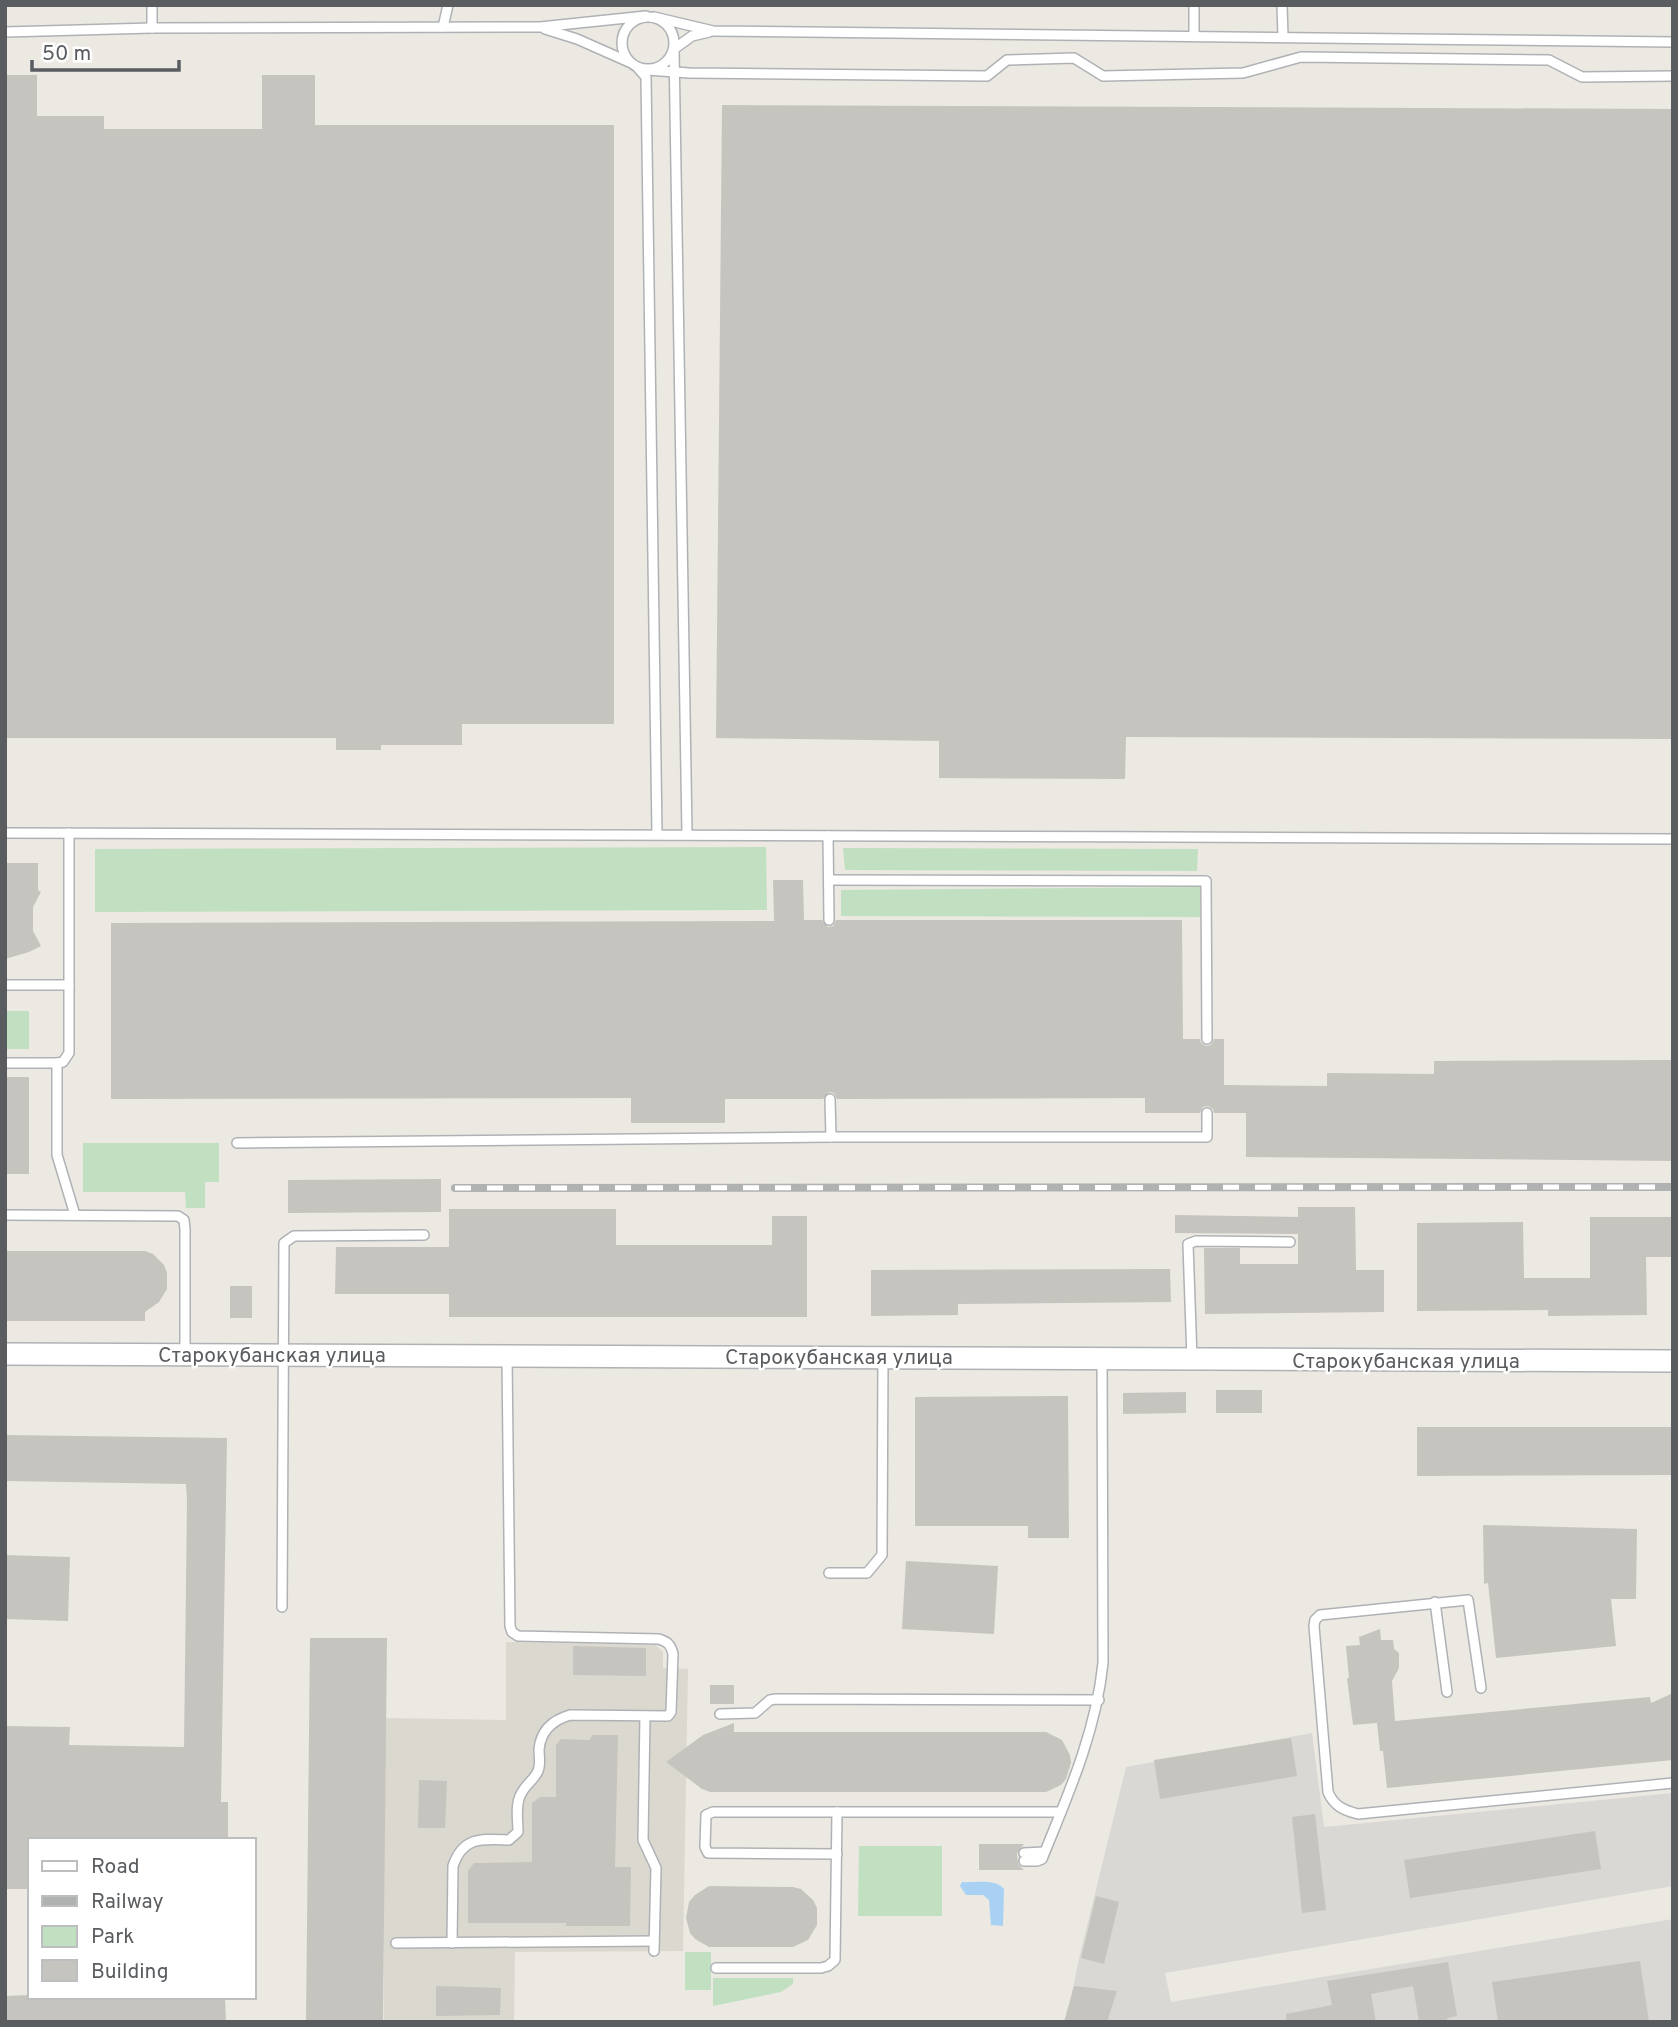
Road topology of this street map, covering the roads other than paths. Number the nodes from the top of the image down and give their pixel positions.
1 (152, 5) edge
2 (448, 5) edge
3 (1194, 5) edge
4 (1282, 5) edge
5 (650, 17) junction
6 (443, 27) junction
7 (540, 27) junction
8 (152, 28) junction
9 (713, 31) junction
10 (5, 32) edge
11 (1194, 36) junction
12 (1283, 37) junction
13 (1673, 42) edge
14 (674, 49) junction
15 (639, 67) junction
16 (675, 72) junction
17 (1673, 76) edge
18 (5, 833) edge
19 (69, 834) junction
20 (657, 834) junction
21 (687, 834) junction
22 (828, 836) junction
23 (1673, 839) edge
24 (829, 880) junction
25 (830, 920) dead end
26 (5, 985) edge
27 (69, 985) junction
28 (1207, 1039) dead end
29 (5, 1063) edge
30 (57, 1063) junction
31 (831, 1099) dead end
32 (1207, 1113) dead end
33 (831, 1137) junction
34 (237, 1143) dead end
35 (5, 1215) edge
36 (75, 1215) junction
37 (424, 1235) dead end
38 (1290, 1242) dead end
39 (5, 1354) edge
40 (184, 1355) junction
41 (282, 1355) junction
42 (507, 1356) junction
43 (883, 1357) junction
44 (1102, 1357) junction
45 (1192, 1359) junction
46 (1673, 1361) edge
47 (829, 1573) dead end
48 (1435, 1602) junction
49 (282, 1607) dead end
50 (1481, 1688) dead end
51 (1447, 1692) dead end
52 (1099, 1700) junction
53 (720, 1714) dead end
54 (645, 1716) junction
55 (1673, 1783) edge
56 (837, 1812) junction
57 (1061, 1812) junction
58 (837, 1854) junction
59 (1024, 1857) dead end
60 (396, 1943) dead end
61 (452, 1943) junction
62 (716, 1968) dead end

1 - 8 lane
2 - 6 lane
3 - 11 lane
4 - 12 lane
5 - 7 lane
5 - 9 lane
5 - 14 lane
5 - 15 lane
6 - 7 lane
6 - 8 lane
7 - 15 lane
8 - 10 lane
9 - 11 lane
9 - 14 lane
11 - 12 lane
12 - 13 lane
14 - 15 lane
14 - 16 lane
15 - 16 lane
15 - 20 lane
16 - 17 lane
16 - 21 lane
18 - 19 lane
19 - 20 lane
19 - 27 lane
20 - 21 lane
21 - 22 lane
22 - 23 lane
22 - 24 lane
24 - 25 lane
24 - 28 lane
26 - 27 lane
27 - 30 lane
29 - 30 lane
30 - 36 lane
31 - 33 lane
32 - 33 lane
33 - 34 lane
35 - 36 lane
36 - 40 lane
37 - 41 lane
38 - 45 lane
39 - 40 street, Старокубанская улица
40 - 41 street, Старокубанская улица
41 - 42 street, Старокубанская улица
41 - 49 lane
42 - 43 street, Старокубанская улица
42 - 54 lane
43 - 44 street, Старокубанская улица
43 - 47 lane
44 - 45 street, Старокубанская улица
44 - 52 lane
45 - 46 street, Старокубанская улица
48 - 50 lane
48 - 51 lane
48 - 55 lane
52 - 53 lane
52 - 57 lane
54 - 61 lane
54 - 61 lane
56 - 57 lane
56 - 58 lane
56 - 58 lane
57 - 59 lane
58 - 62 lane
60 - 61 lane

